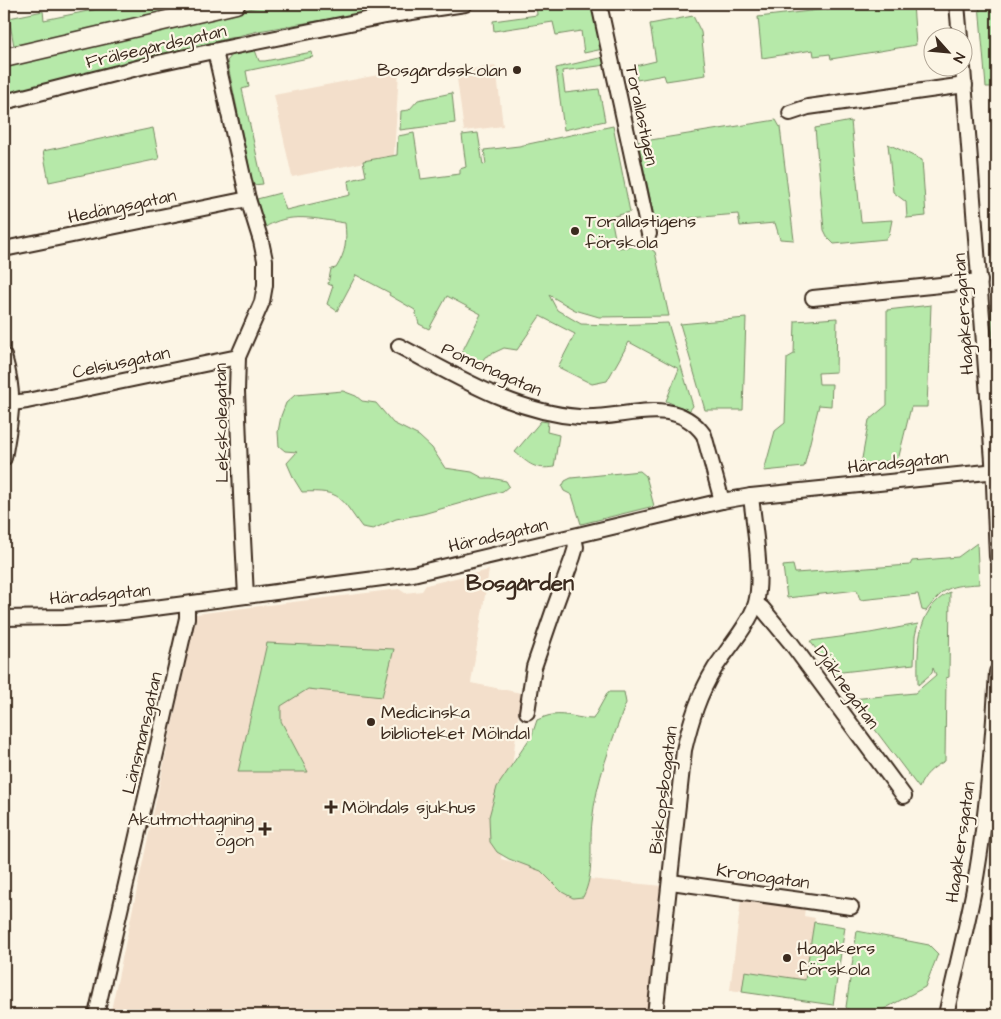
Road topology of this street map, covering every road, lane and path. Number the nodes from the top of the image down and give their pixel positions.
1 (236, 4) edge
2 (465, 4) edge
3 (600, 4) edge
4 (957, 4) edge
5 (959, 28) edge
6 (215, 51) junction
7 (4, 58) edge
8 (965, 78) edge
9 (965, 85) junction
10 (4, 102) edge
11 (790, 113) dead end
12 (248, 200) junction
13 (649, 234) dead end
14 (4, 249) edge
15 (980, 281) junction
16 (813, 298) dead end
17 (399, 346) dead end
18 (4, 356) edge
19 (238, 357) junction
20 (12, 403) junction
21 (4, 458) edge
22 (995, 471) edge
23 (751, 496) junction
24 (722, 501) junction
25 (574, 537) junction
26 (997, 557) edge
27 (246, 596) junction
28 (187, 604) junction
29 (756, 604) junction
30 (4, 618) edge
31 (997, 672) edge
32 (527, 712) dead end
33 (904, 796) dead end
34 (671, 882) junction
35 (851, 907) dead end
36 (96, 1015) edge
37 (656, 1015) edge
38 (946, 1015) edge

1 - 7 street
2 - 6 street, Frälsegårdsgatan
3 - 13 street, Torallastigen
4 - 5 street
6 - 10 street, Frälsegårdsgatan
6 - 12 street, Lekskolegatan
8 - 9 street, Hagåkersgatan
9 - 11 street
9 - 15 street, Hagåkersgatan
12 - 14 street, Hedängsgatan
12 - 19 street, Lekskolegatan
15 - 16 street
15 - 22 street, Hagåkersgatan
17 - 24 street, Pomonagatan
18 - 20 street
19 - 20 street, Celsiusgatan
19 - 27 street, Lekskolegatan
20 - 21 street
22 - 23 street, Häradsgatan
22 - 26 street, Hagåkersgatan
23 - 24 street, Häradsgatan
23 - 29 street, Biskopsbogatan
24 - 25 street, Häradsgatan
25 - 27 street, Häradsgatan
25 - 32 street
27 - 28 street, Häradsgatan
28 - 30 street, Häradsgatan
28 - 36 street, Länsmansgatan
29 - 33 street, Djäknegatan
29 - 34 street, Biskopsbogatan
31 - 38 street, Hagåkersgatan
34 - 35 street, Kronogatan
34 - 37 street, Biskopsbogatan

